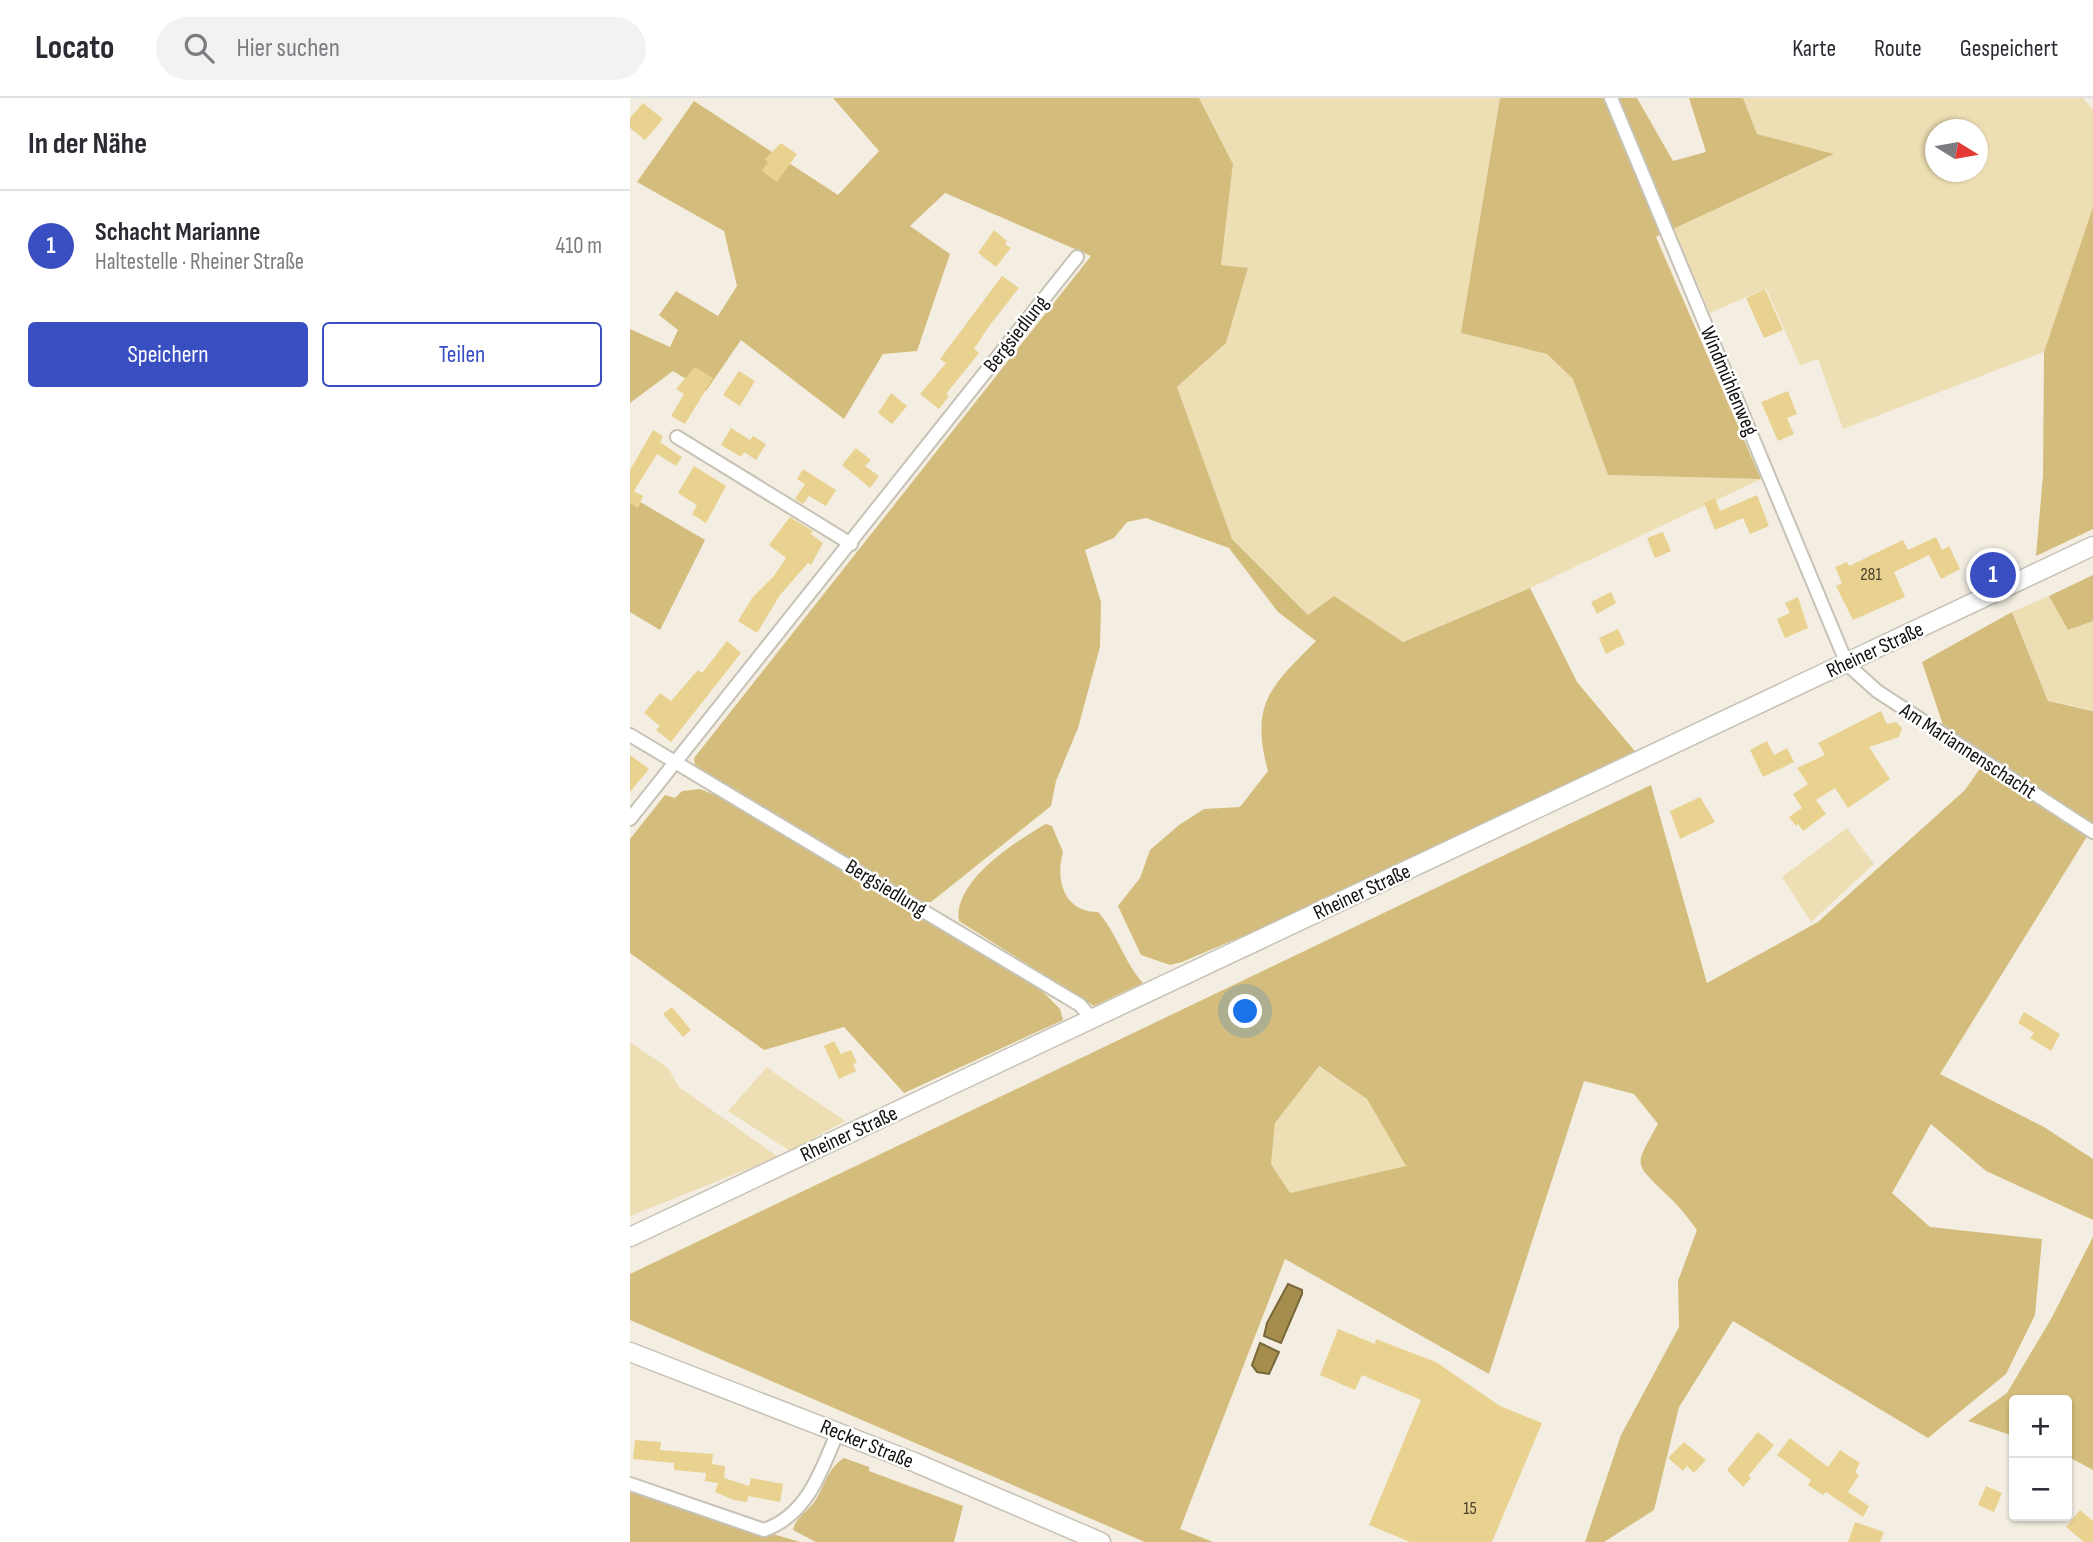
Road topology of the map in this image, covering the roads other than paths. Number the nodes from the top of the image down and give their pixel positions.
1 (1611, 98) edge
2 (1077, 257) dead end
3 (677, 437) dead end
4 (851, 544) junction
5 (2093, 546) edge
6 (1847, 664) junction
7 (630, 735) edge
8 (675, 763) junction
9 (630, 820) edge
10 (2093, 832) edge
11 (1093, 1019) junction
12 (630, 1237) edge
13 (630, 1352) edge
14 (837, 1433) junction
15 (630, 1484) edge
16 (1101, 1542) edge

1 - 6 street, Windmühlenweg
2 - 4 street, Bergsiedlung
3 - 4 street
4 - 8 street, Bergsiedlung
5 - 6 main road, Rheiner Straße
6 - 10 street, Am Mariannenschacht
6 - 11 main road, Rheiner Straße
7 - 8 street, Bergsiedlung
8 - 9 street, Bergsiedlung
8 - 11 street, Bergsiedlung
11 - 12 main road, Rheiner Straße
13 - 14 main road, Recker Straße
14 - 15 street
14 - 16 main road, Recker Straße

